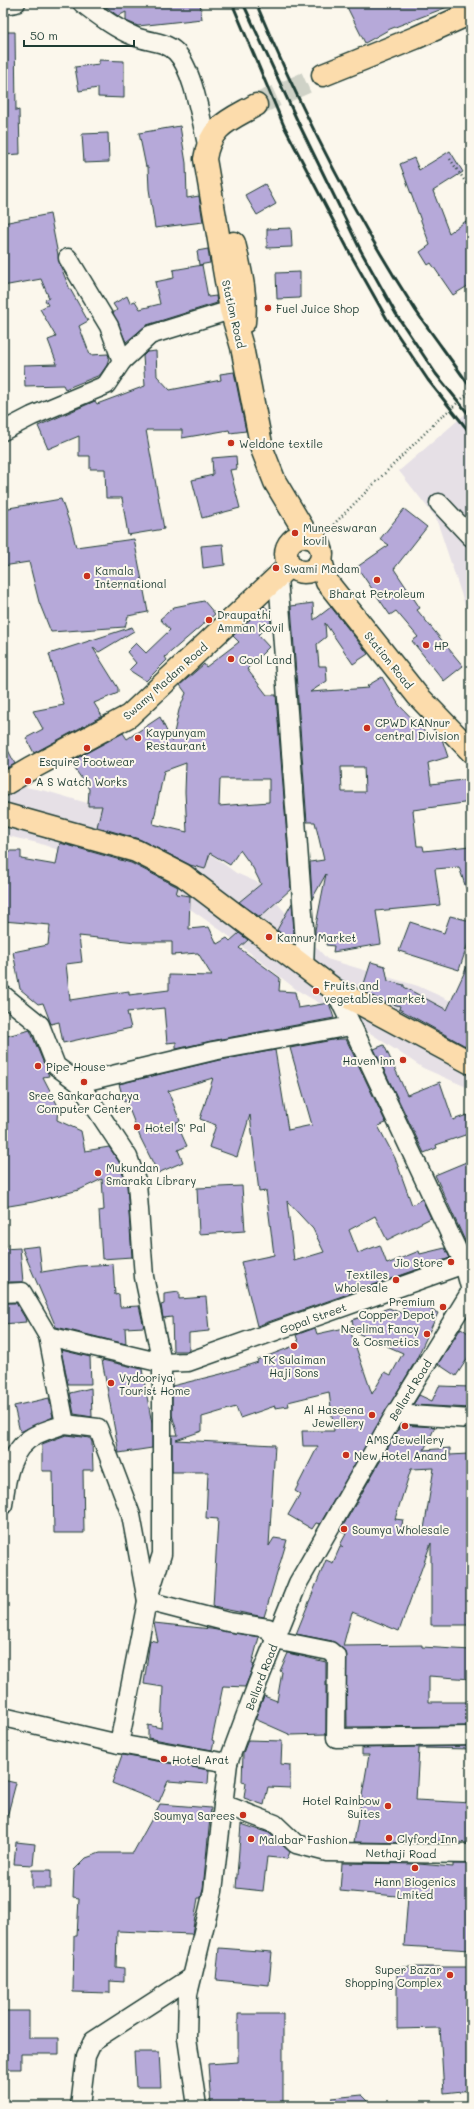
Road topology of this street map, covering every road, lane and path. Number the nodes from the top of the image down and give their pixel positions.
1 (16, 3) edge
2 (82, 3) edge
3 (3, 5) edge
4 (471, 13) edge
5 (471, 25) edge
6 (257, 109) tunnel mouth
7 (212, 147) junction
8 (450, 159) dead end
9 (471, 190) edge
10 (68, 258) dead end
11 (231, 310) junction
12 (242, 347) junction
13 (122, 361) junction
14 (471, 391) edge
15 (3, 431) edge
16 (439, 503) dead end
17 (471, 537) edge
18 (301, 557) junction
19 (471, 751) edge
20 (3, 786) edge
21 (3, 814) edge
22 (304, 968) junction
23 (335, 990) junction
24 (3, 995) edge
25 (351, 1026) junction
26 (471, 1063) edge
27 (79, 1083) junction
28 (464, 1264) junction
29 (471, 1291) edge
30 (3, 1293) edge
31 (48, 1336) junction
32 (162, 1363) junction
33 (395, 1414) junction
34 (471, 1419) edge
35 (65, 1424) junction
36 (3, 1505) edge
37 (147, 1601) junction
38 (275, 1640) junction
39 (3, 1717) edge
40 (471, 1736) edge
41 (119, 1744) junction
42 (228, 1763) junction
43 (223, 1804) junction
44 (471, 1854) edge
45 (192, 1977) junction
46 (80, 2106) edge
47 (197, 2106) edge

1 - 3 street
2 - 7 street
4 - 5 main road
6 - 7 main road
7 - 11 main road, Station Road
7 - 12 main road
8 - 9 path
10 - 13 street
11 - 12 main road, Station Road
11 - 13 street
12 - 18 main road, Station Road
13 - 15 street
14 - 18 path, bridge
16 - 17 street
18 - 19 main road, Station Road
18 - 20 main road, Swamy Madam Road
18 - 22 street
21 - 22 main road
22 - 23 main road
23 - 25 street
23 - 26 main road
24 - 27 street
25 - 27 street
25 - 28 street
27 - 32 street
28 - 29 street
28 - 32 street, Gopal Street
29 - 33 street, Bellard Road
30 - 31 street
31 - 32 street, Gopal Street
31 - 35 street
32 - 37 street
33 - 34 street
33 - 38 street, Bellard Road
35 - 36 street
35 - 37 street
37 - 38 street
37 - 41 street
38 - 40 street
38 - 42 street, Bellard Road
39 - 41 street
41 - 42 street
42 - 43 street, Bellard Road
43 - 44 street, Nethaji Road
43 - 45 street, Bellard Road
45 - 46 street
45 - 47 street, Bellard Road

